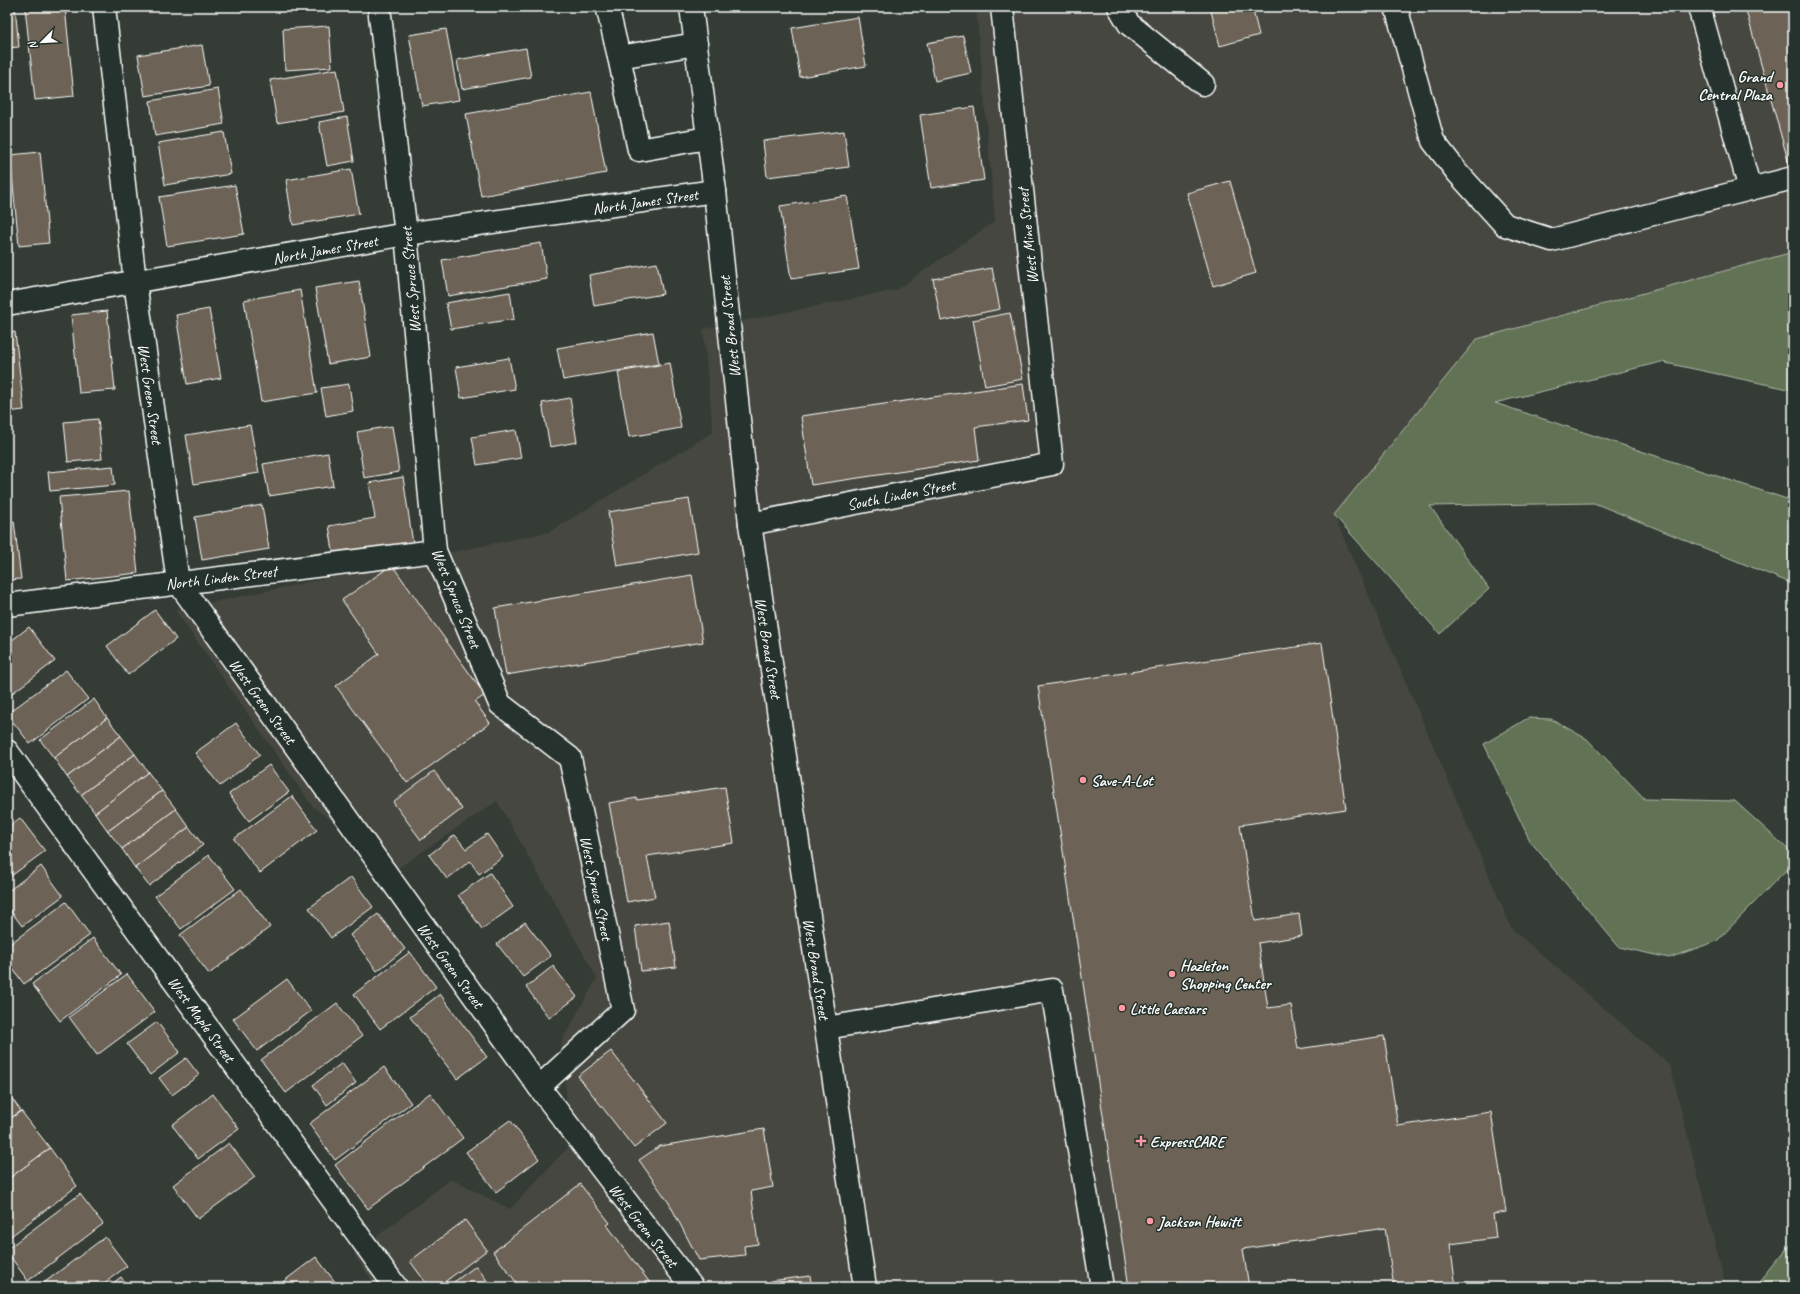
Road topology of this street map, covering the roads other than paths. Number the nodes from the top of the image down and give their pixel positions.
1 (104, 7) edge
2 (379, 7) edge
3 (692, 7) edge
4 (1002, 7) edge
5 (1119, 7) edge
6 (1396, 7) edge
7 (1699, 7) edge
8 (608, 10) dead end
9 (696, 44) junction
10 (619, 58) junction
11 (1203, 84) dead end
12 (707, 138) junction
13 (1793, 178) edge
14 (1750, 189) junction
15 (715, 191) junction
16 (406, 234) junction
17 (135, 282) junction
18 (7, 304) edge
19 (1052, 464) joint
20 (750, 524) junction
21 (435, 551) junction
22 (178, 582) junction
23 (7, 605) edge
24 (7, 751) edge
25 (826, 1028) junction
26 (539, 1087) junction
27 (396, 1287) edge
28 (692, 1287) edge
29 (865, 1287) edge
30 (1102, 1287) edge

1 - 17 main road, West Green Street
2 - 16 main road, West Spruce Street
3 - 9 main road, West Broad Street
4 - 19 main road, West Mine Street
5 - 11 main road
6 - 14 main road
7 - 14 main road
8 - 10 main road
9 - 10 main road
9 - 12 main road, West Broad Street
10 - 12 main road
12 - 15 main road, West Broad Street
13 - 14 main road
15 - 16 main road, North James Street
15 - 20 main road, West Broad Street
16 - 17 main road, North James Street
16 - 21 main road, West Spruce Street
17 - 18 main road, North James Street
17 - 22 main road, West Green Street
19 - 20 main road, South Linden Street
20 - 25 main road, West Broad Street
21 - 22 main road, North Linden Street
21 - 26 main road, West Spruce Street
22 - 23 main road, North Linden Street
22 - 26 main road, West Green Street
24 - 27 main road, West Maple Street
25 - 29 main road, West Broad Street
25 - 30 main road
26 - 28 main road, West Green Street

